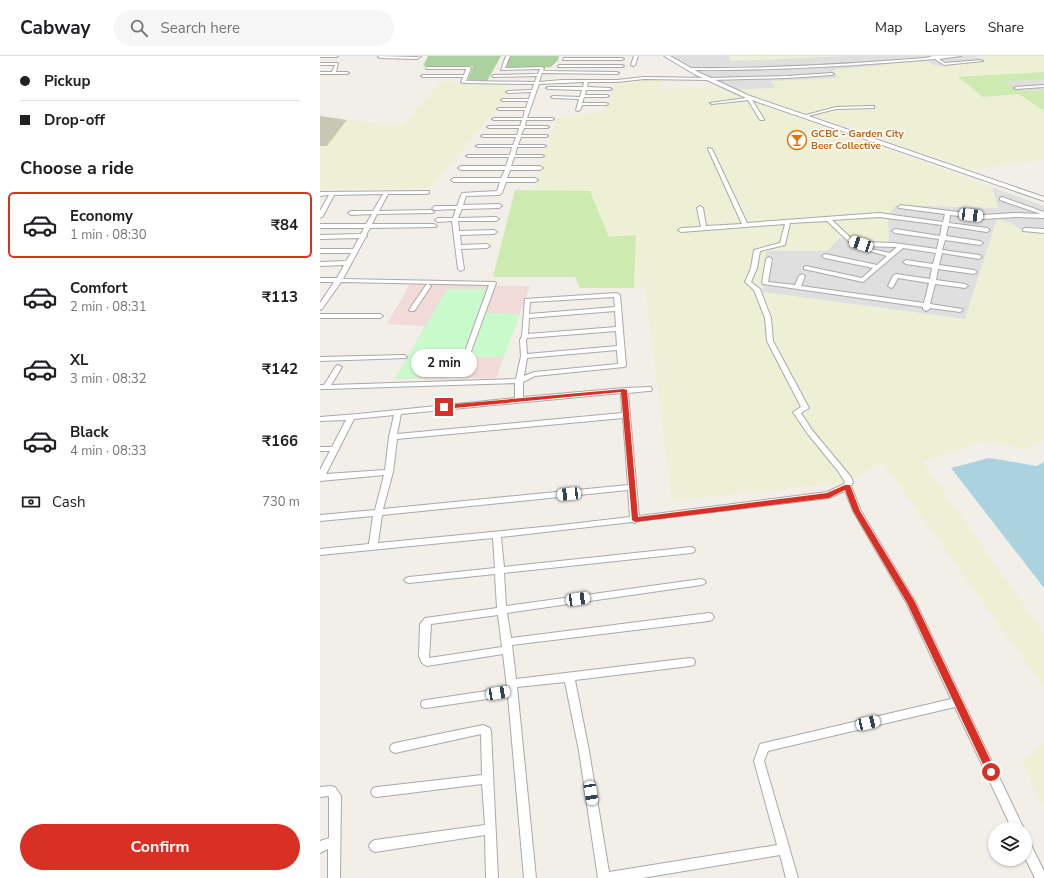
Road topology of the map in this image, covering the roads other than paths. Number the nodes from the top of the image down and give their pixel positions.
1 (320, 56) edge
2 (336, 56) edge
3 (418, 56) edge
4 (508, 56) edge
5 (636, 56) edge
6 (666, 56) edge
7 (874, 56) edge
8 (878, 56) edge
9 (959, 56) edge
10 (380, 57) dead end
11 (934, 57) edge
12 (597, 58) edge
13 (564, 59) dead end
14 (622, 59) dead end
15 (981, 61) dead end
16 (320, 64) edge
17 (633, 65) dead end
18 (559, 66) dead end
19 (595, 66) junction
20 (622, 66) dead end
21 (427, 68) dead end
22 (689, 69) junction
23 (320, 73) edge
24 (334, 73) junction
25 (346, 73) dead end
26 (593, 73) junction
27 (617, 73) dead end
28 (696, 73) junction
29 (540, 74) junction
30 (746, 74) dead end
31 (832, 74) dead end
32 (423, 76) dead end
33 (466, 76) junction
34 (494, 76) dead end
35 (729, 76) dead end
36 (709, 79) junction
37 (588, 81) junction
38 (537, 83) junction
39 (1044, 86) edge
40 (548, 88) dead end
41 (584, 88) junction
42 (1016, 88) dead end
43 (610, 89) dead end
44 (534, 91) junction
45 (508, 92) dead end
46 (607, 96) dead end
47 (553, 97) dead end
48 (582, 97) junction
49 (751, 99) junction
50 (503, 100) dead end
51 (531, 100) junction
52 (712, 103) dead end
53 (579, 104) junction
54 (606, 104) dead end
55 (872, 107) dead end
56 (499, 109) dead end
57 (528, 109) junction
58 (578, 110) dead end
59 (804, 116) junction
60 (494, 119) dead end
61 (525, 119) junction
62 (552, 119) dead end
63 (762, 119) dead end
64 (489, 127) dead end
65 (522, 127) junction
66 (547, 127) dead end
67 (483, 136) dead end
68 (519, 136) junction
69 (546, 136) dead end
70 (478, 146) dead end
71 (515, 146) junction
72 (544, 146) dead end
73 (710, 149) dead end
74 (468, 156) dead end
75 (512, 156) junction
76 (542, 156) dead end
77 (461, 168) dead end
78 (508, 168) junction
79 (540, 168) dead end
80 (454, 180) dead end
81 (503, 180) junction
82 (535, 180) dead end
83 (427, 192) dead end
84 (386, 193) junction
85 (320, 194) edge
86 (332, 194) junction
87 (1044, 199) edge
88 (1002, 200) dead end
89 (499, 206) dead end
90 (901, 206) dead end
91 (459, 207) junction
92 (700, 208) dead end
93 (948, 212) junction
94 (351, 213) dead end
95 (376, 213) junction
96 (1044, 215) edge
97 (320, 216) edge
98 (496, 219) dead end
99 (828, 219) junction
100 (438, 220) dead end
101 (455, 220) junction
102 (788, 222) junction
103 (745, 224) junction
104 (946, 224) junction
105 (320, 226) edge
106 (434, 226) dead end
107 (369, 227) junction
108 (704, 228) junction
109 (681, 230) dead end
110 (987, 230) dead end
111 (1025, 230) dead end
112 (895, 231) dead end
113 (1044, 231) edge
114 (494, 232) dead end
115 (457, 233) junction
116 (364, 236) junction
117 (320, 237) edge
118 (943, 238) junction
119 (980, 243) dead end
120 (487, 246) dead end
121 (853, 246) dead end
122 (902, 246) junction
123 (458, 247) junction
124 (320, 251) edge
125 (355, 251) junction
126 (940, 251) junction
127 (890, 255) junction
128 (825, 256) dead end
129 (979, 257) dead end
130 (769, 258) dead end
131 (906, 262) dead end
132 (348, 263) junction
133 (320, 264) edge
134 (936, 266) junction
135 (877, 267) junction
136 (806, 268) dead end
137 (461, 269) dead end
138 (974, 272) dead end
139 (802, 276) dead end
140 (320, 280) edge
141 (340, 280) junction
142 (932, 281) junction
143 (413, 286) dead end
144 (428, 286) junction
145 (892, 286) dead end
146 (965, 286) dead end
147 (797, 287) junction
148 (491, 288) junction
149 (320, 295) edge
150 (329, 295) junction
151 (926, 307) junction
152 (320, 308) edge
153 (618, 309) junction
154 (412, 310) dead end
155 (960, 310) dead end
156 (320, 316) edge
157 (380, 316) dead end
158 (526, 316) junction
159 (618, 329) junction
160 (525, 336) junction
161 (620, 348) junction
162 (524, 356) junction
163 (404, 357) dead end
164 (466, 357) dead end
165 (320, 359) edge
166 (338, 367) dead end
167 (519, 381) junction
168 (323, 387) edge
169 (648, 389) dead end
170 (624, 390) junction
171 (519, 400) junction
172 (398, 412) junction
173 (627, 415) junction
174 (351, 418) junction
175 (320, 419) edge
176 (393, 437) junction
177 (320, 449) edge
178 (334, 449) junction
179 (389, 472) junction
180 (320, 478) edge
181 (847, 486) junction
182 (632, 487) junction
183 (378, 513) junction
184 (320, 518) edge
185 (635, 520) junction
186 (498, 535) junction
187 (373, 546) junction
188 (691, 550) dead end
189 (320, 552) edge
190 (499, 570) junction
191 (409, 580) dead end
192 (701, 582) dead end
193 (502, 610) junction
194 (709, 617) dead end
195 (507, 646) junction
196 (690, 662) dead end
197 (569, 677) junction
198 (512, 687) junction
199 (958, 702) junction
200 (426, 704) dead end
201 (395, 748) dead end
202 (487, 779) junction
203 (320, 792) edge
204 (377, 792) dead end
205 (1015, 822) edge
206 (491, 830) junction
207 (334, 841) junction
208 (375, 846) dead end
209 (320, 847) edge
210 (784, 850) junction
211 (1032, 859) edge
212 (642, 875) edge
213 (334, 878) edge
214 (492, 878) edge
215 (530, 878) edge
216 (604, 878) edge
217 (607, 878) edge
218 (792, 878) edge
219 (1041, 878) edge

1 - 2 street
3 - 10 street
4 - 29 street
5 - 17 street
6 - 22 street
7 - 8 street
9 - 11 street
11 - 15 street
11 - 22 street
12 - 13 street
12 - 14 street
12 - 19 street
16 - 24 street
18 - 19 street
19 - 20 street
19 - 26 street
21 - 33 street
22 - 28 street
23 - 24 street
24 - 25 street
26 - 27 street
26 - 29 street
26 - 37 street
28 - 30 street
28 - 36 street
29 - 34 street
29 - 38 street
31 - 36 street
32 - 33 street
33 - 38 street
35 - 36 street
36 - 37 street
36 - 49 street
37 - 38 street
37 - 41 street
38 - 44 street
39 - 42 street
40 - 41 street
41 - 43 street
41 - 48 street
44 - 45 street
44 - 51 street
46 - 48 street
47 - 48 street
48 - 53 street
49 - 52 street
49 - 59 street
49 - 63 street
50 - 51 street
51 - 57 street
53 - 54 street
53 - 58 street
55 - 59 street
56 - 57 street
57 - 61 street
59 - 87 street
60 - 61 street
61 - 62 street
61 - 65 street
64 - 65 street
65 - 66 street
65 - 68 street
67 - 68 street
68 - 69 street
68 - 71 street
70 - 71 street
71 - 72 street
71 - 75 street
73 - 103 street
74 - 75 street
75 - 76 street
75 - 78 street
77 - 78 street
78 - 79 street
78 - 81 street
80 - 81 street
81 - 82 street
81 - 91 street
83 - 84 street
84 - 86 street
84 - 95 street
85 - 86 street
86 - 97 street
88 - 96 street
89 - 91 street
90 - 93 street
91 - 95 street
91 - 101 street
92 - 108 street
93 - 96 street
93 - 104 street
94 - 95 street
95 - 107 street
98 - 101 street
99 - 102 street
99 - 104 street
99 - 122 street
100 - 101 street
101 - 115 street
102 - 103 street
102 - 181 street
103 - 108 street
104 - 110 street
104 - 118 street
105 - 107 street
106 - 107 street
107 - 116 street
108 - 109 street
111 - 113 street
112 - 118 street
114 - 115 street
115 - 123 street
116 - 117 street
116 - 125 street
118 - 119 street
118 - 126 street
120 - 123 street
121 - 127 street
122 - 126 street
122 - 127 street
123 - 137 street
124 - 125 street
125 - 132 street
126 - 129 street
126 - 134 street
127 - 135 street
128 - 135 street
130 - 147 street
131 - 134 street
132 - 133 street
132 - 141 street
134 - 138 street
134 - 142 street
135 - 136 street
139 - 147 street
140 - 141 street
141 - 148 street
141 - 150 street
142 - 145 street
142 - 146 street
142 - 151 street
143 - 144 street
144 - 148 street
144 - 154 street
147 - 151 street
148 - 164 street
149 - 150 street
150 - 152 street
151 - 155 street
153 - 158 street
153 - 158 street
153 - 159 street
156 - 157 street
158 - 160 street
159 - 160 street
159 - 161 street
160 - 162 street
161 - 162 street
161 - 167 street
162 - 167 street
163 - 165 street
166 - 168 street
167 - 168 street
167 - 171 street
169 - 170 street
170 - 171 street
170 - 173 street
171 - 172 street
172 - 174 street
172 - 176 street
173 - 176 street
173 - 182 street
174 - 175 street
174 - 178 street
176 - 179 street
177 - 178 street
178 - 180 street
179 - 180 street
179 - 183 street
181 - 185 street
181 - 199 street
182 - 183 street
182 - 185 street
183 - 184 street
183 - 187 street
185 - 186 street
186 - 187 street
186 - 190 street
187 - 189 street
188 - 190 street
190 - 191 street
190 - 193 street
192 - 193 street
193 - 195 street
193 - 195 street
194 - 195 street
195 - 198 street
196 - 197 street
197 - 198 street
197 - 216 street
198 - 200 street
198 - 215 street
199 - 205 street
199 - 210 street
201 - 202 street
202 - 204 street
202 - 206 street
203 - 207 street
206 - 208 street
206 - 214 street
207 - 209 street
207 - 213 street
210 - 212 street
210 - 218 street
211 - 219 street
212 - 217 street

